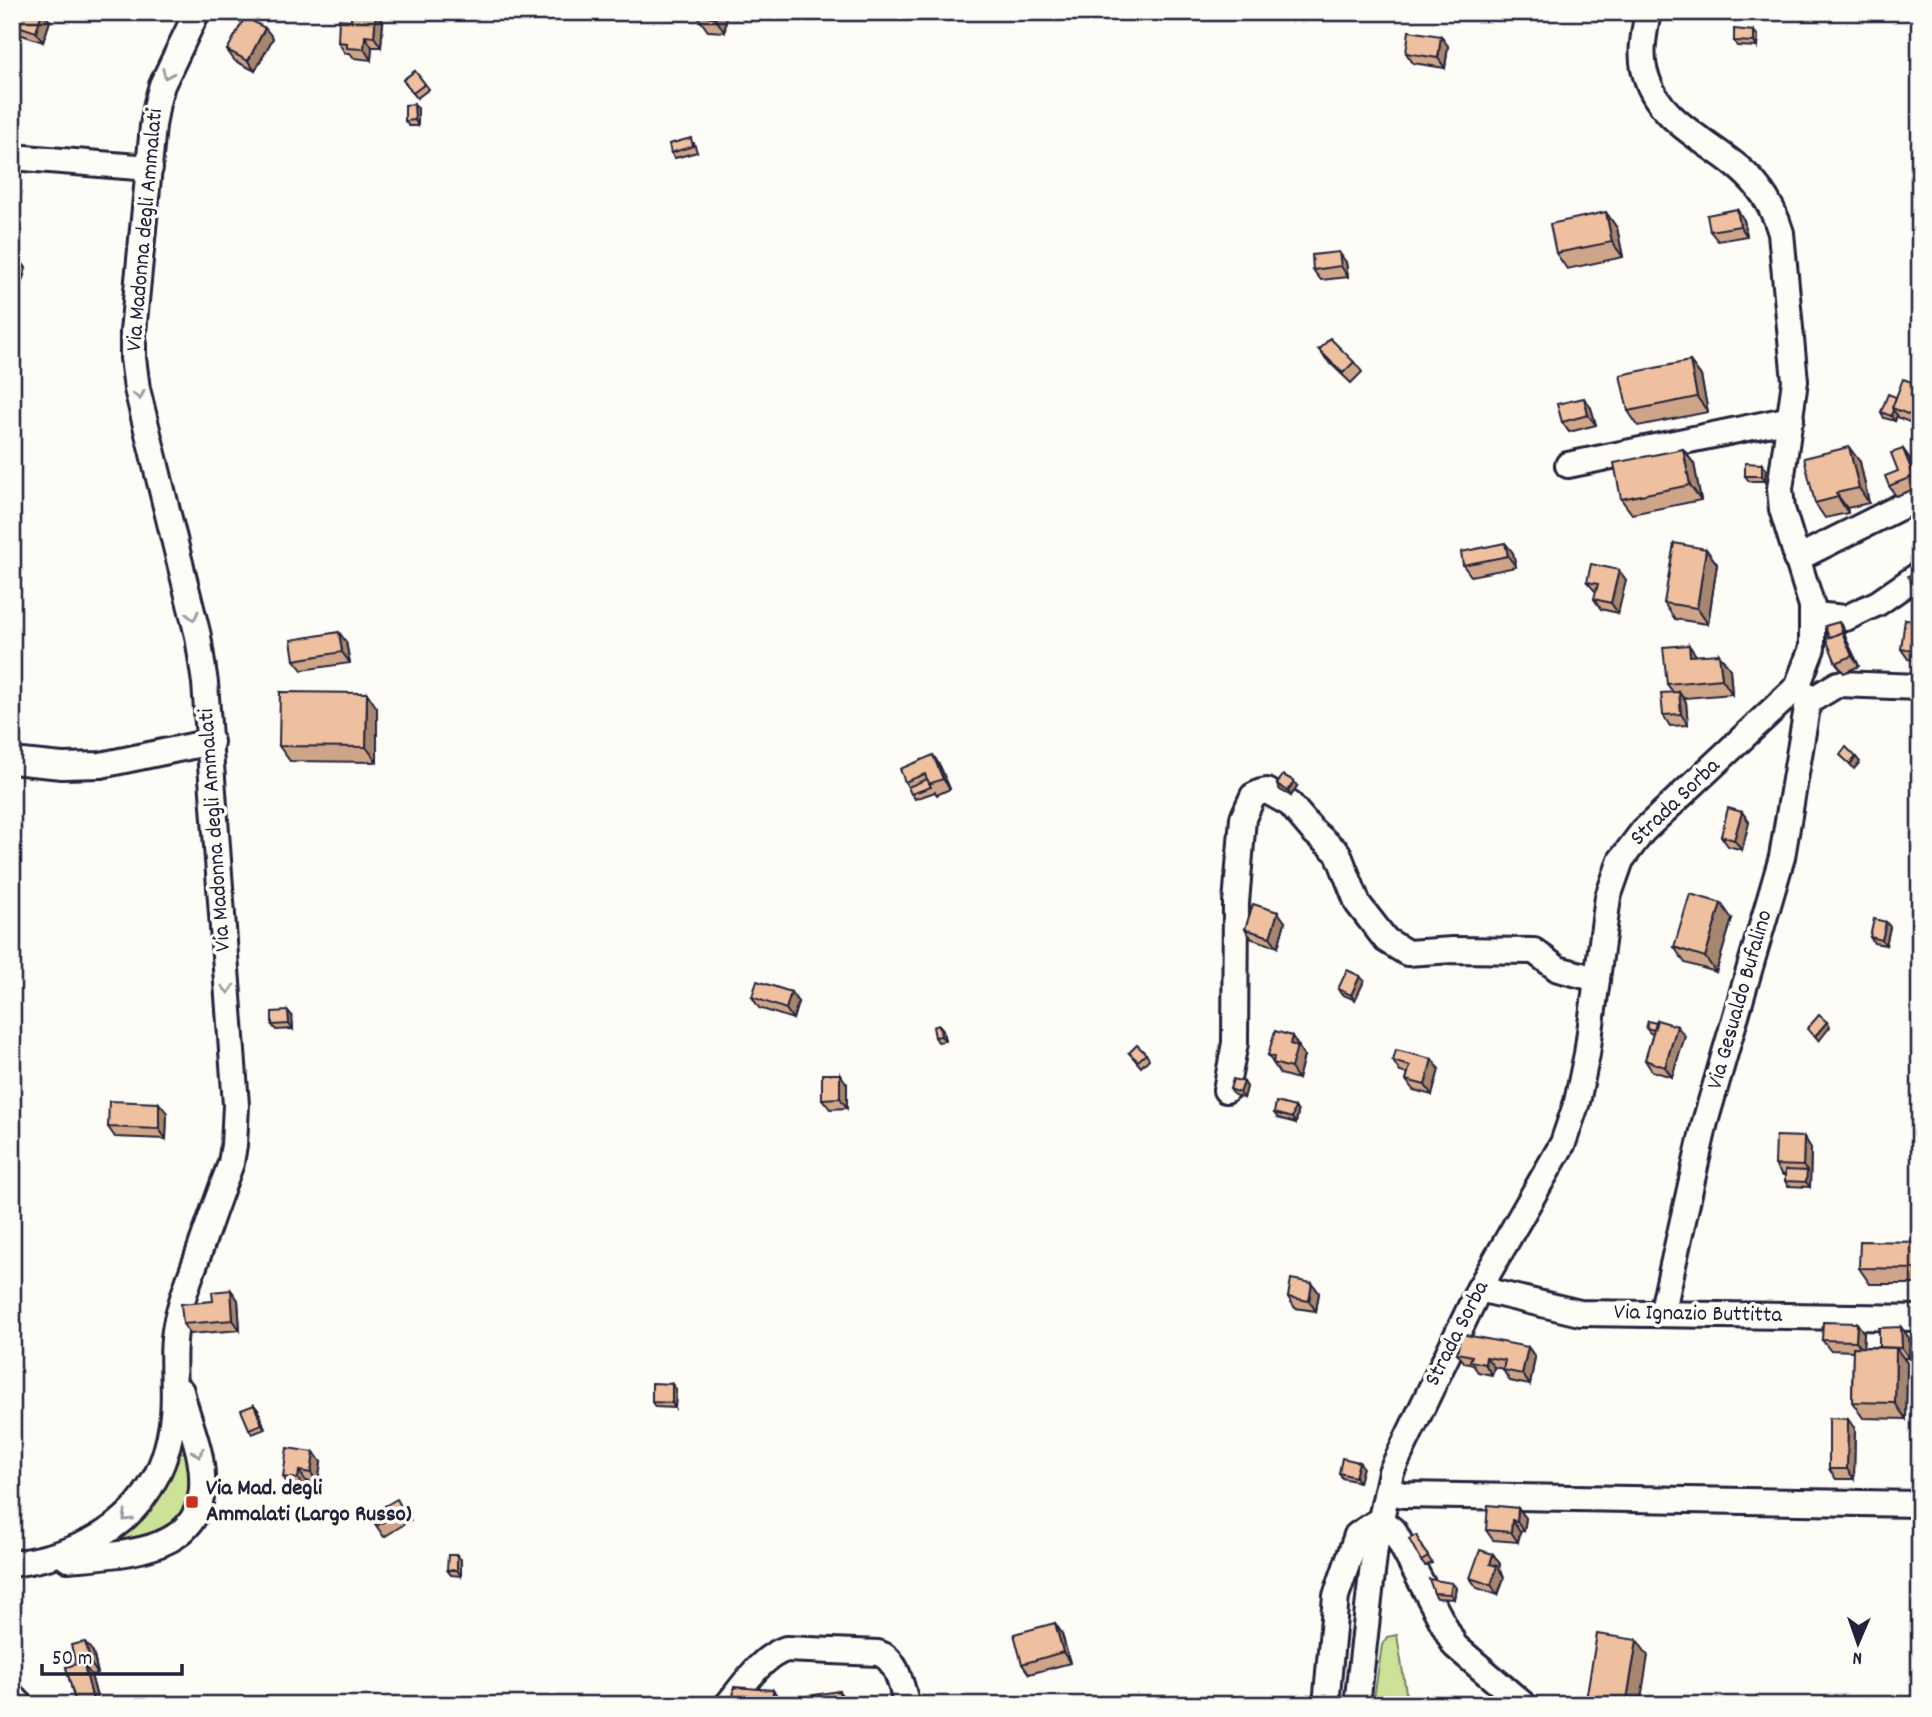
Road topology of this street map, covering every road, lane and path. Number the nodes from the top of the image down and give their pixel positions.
1 (197, 12) edge
2 (1648, 12) edge
3 (12, 157) edge
4 (150, 168) junction
5 (1791, 419) junction
6 (1567, 465) dead end
7 (1920, 497) edge
8 (1796, 559) junction
9 (1920, 574) edge
10 (1814, 615) junction
11 (1920, 687) edge
12 (1803, 695) junction
13 (211, 742) junction
14 (12, 761) edge
15 (1597, 979) junction
16 (1226, 1090) dead end
17 (1479, 1289) junction
18 (1662, 1314) junction
19 (1920, 1318) edge
20 (174, 1363) junction
21 (1387, 1491) junction
22 (1920, 1504) edge
23 (1380, 1520) junction
24 (23, 1563) edge
25 (12, 1696) edge
26 (21, 1705) edge
27 (727, 1705) edge
28 (907, 1705) edge
29 (1326, 1705) edge
30 (1357, 1705) edge
31 (1524, 1705) edge

1 -> 4 street, Via Madonna degli Ammalati
2 - 5 street, Strada Sorba
3 - 4 street
4 -> 13 street, Via Madonna degli Ammalati
5 - 6 street
5 - 8 street, Strada Sorba
7 - 8 street
8 - 10 street, Strada Sorba
9 - 10 street
10 - 12 street, Strada Sorba
11 - 12 street
12 - 15 street, Strada Sorba
12 - 18 street, Via Gesualdo Bufalino
13 - 14 street
13 -> 20 street, Via Madonna degli Ammalati
15 - 16 street
15 - 17 street, Strada Sorba
17 - 18 street, Via Ignazio Buttitta
17 - 21 street, Strada Sorba
18 - 19 street, Via Ignazio Buttitta
20 -> 24 street, Via Madonna degli Ammalati
20 -> 24 street
21 - 22 street
21 - 23 street, Strada Sorba
23 - 29 street
23 - 30 street, Strada Sorba
23 - 31 street
25 - 26 street
27 - 28 street

